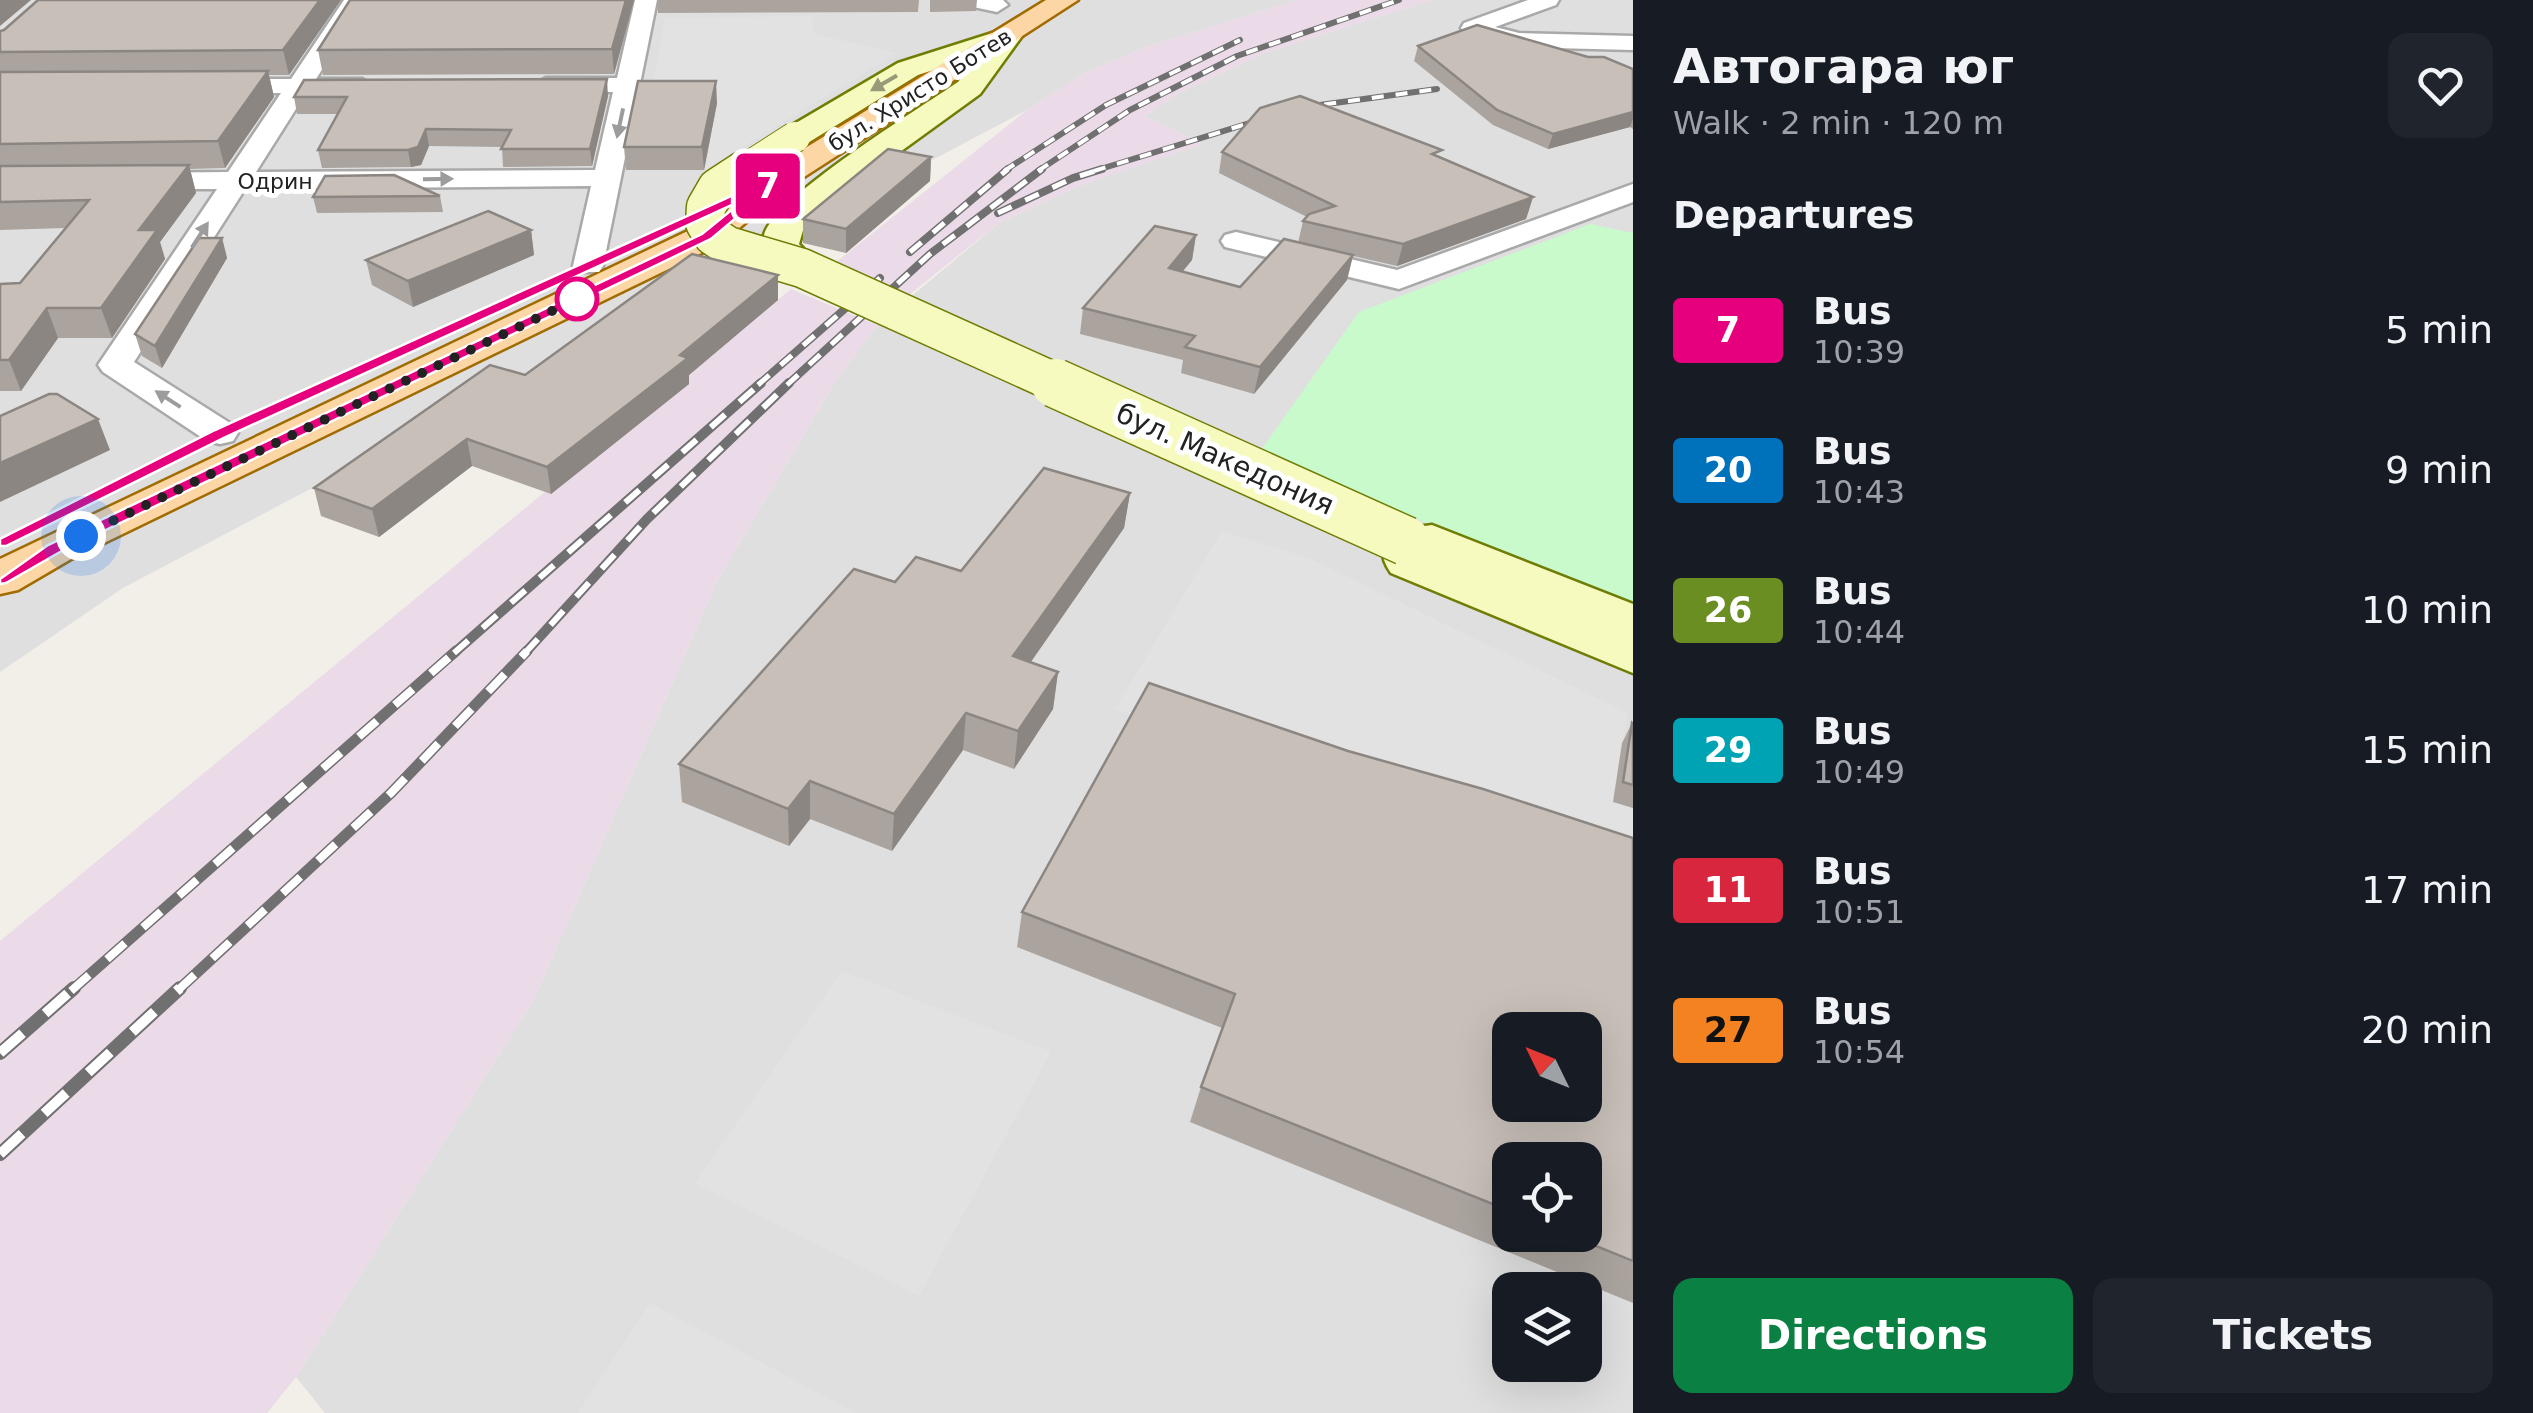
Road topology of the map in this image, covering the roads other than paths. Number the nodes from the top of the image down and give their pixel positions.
1 (355, 0) edge
2 (646, 0) edge
3 (972, 0) edge
4 (1065, 0) edge
5 (1548, 0) edge
6 (997, 4) dead end
7 (1008, 36) junction
8 (1633, 43) edge
9 (512, 85) edge
10 (628, 85) junction
11 (180, 86) edge
12 (299, 86) junction
13 (396, 86) edge
14 (609, 178) junction
15 (775, 180) junction
16 (236, 181) junction
17 (98, 182) edge
18 (1633, 192) edge
19 (1236, 241) dead end
20 (588, 266) junction
21 (802, 268) junction
22 (220, 434) junction
23 (1406, 541) junction
24 (0, 542) edge
25 (0, 579) edge
26 (1633, 623) edge
27 (1633, 656) edge

1 - 12 street
2 - 10 street
3 - 6 street
4 - 7 main road, бул. Христо Ботев
5 - 8 street
7 - 15 main road, бул. Христо Ботев
7 - 21 street
7 -> 21 street, бул. Македония, bridge
9 - 10 street
10 -> 14 street
11 - 12 street
12 - 13 street
12 - 16 street
16 -> 14 street, Одрин
14 - 20 street
15 - 20 main road, бул. Христо Ботев
15 - 25 main road, бул. Христо Ботев
16 - 17 street, Одрин
22 -> 16 street
18 - 19 street
20 - 22 main road, бул. Христо Ботев
21 - 23 street, бул. Македония, bridge
22 - 24 main road, бул. Христо Ботев
23 - 26 street
23 - 27 street, бул. Македония

